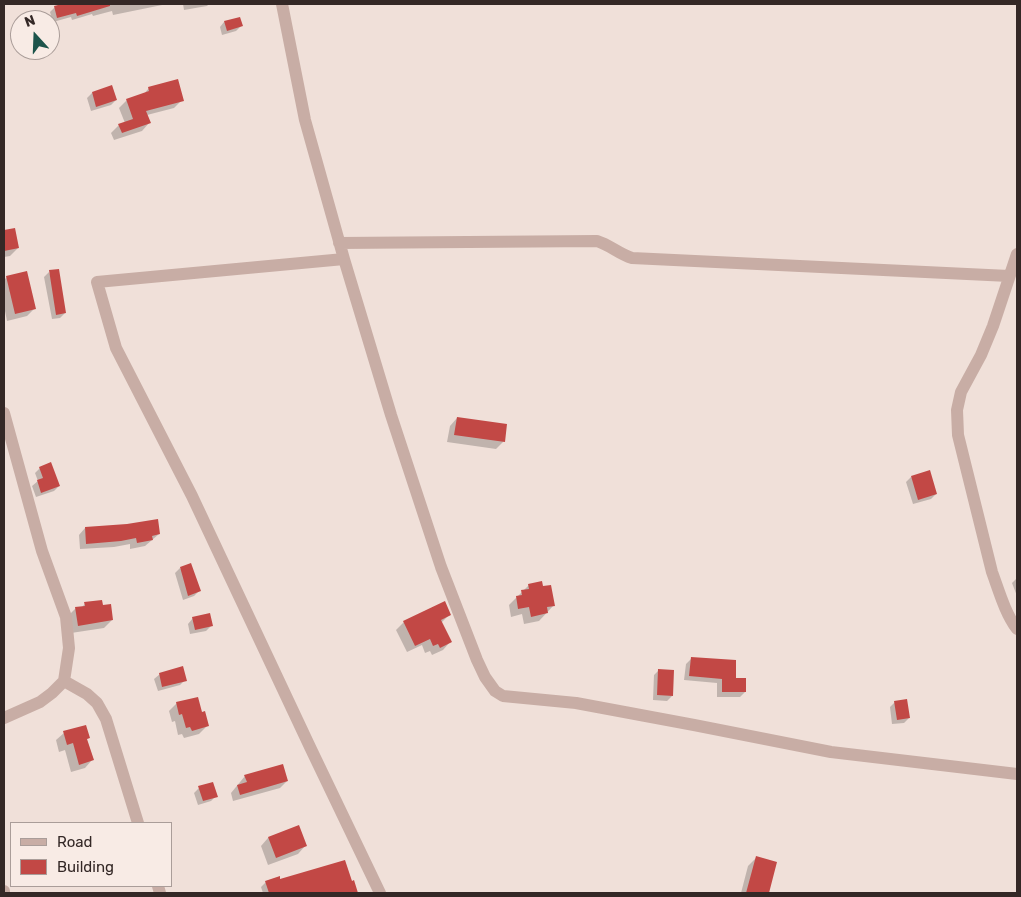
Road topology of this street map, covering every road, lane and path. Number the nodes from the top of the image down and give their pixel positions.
1 (282, 4) edge
2 (339, 242) junction
3 (1017, 254) edge
4 (344, 258) junction
5 (1010, 276) junction
6 (4, 413) edge
7 (1017, 629) edge
8 (64, 681) junction
9 (4, 718) edge
10 (1017, 774) edge
11 (138, 822) edge
12 (380, 893) edge

1 - 2 street
2 - 4 street
2 - 5 street
3 - 5 street
4 - 10 street
4 - 12 street
5 - 7 street
6 - 8 street
8 - 9 street
8 - 11 street

